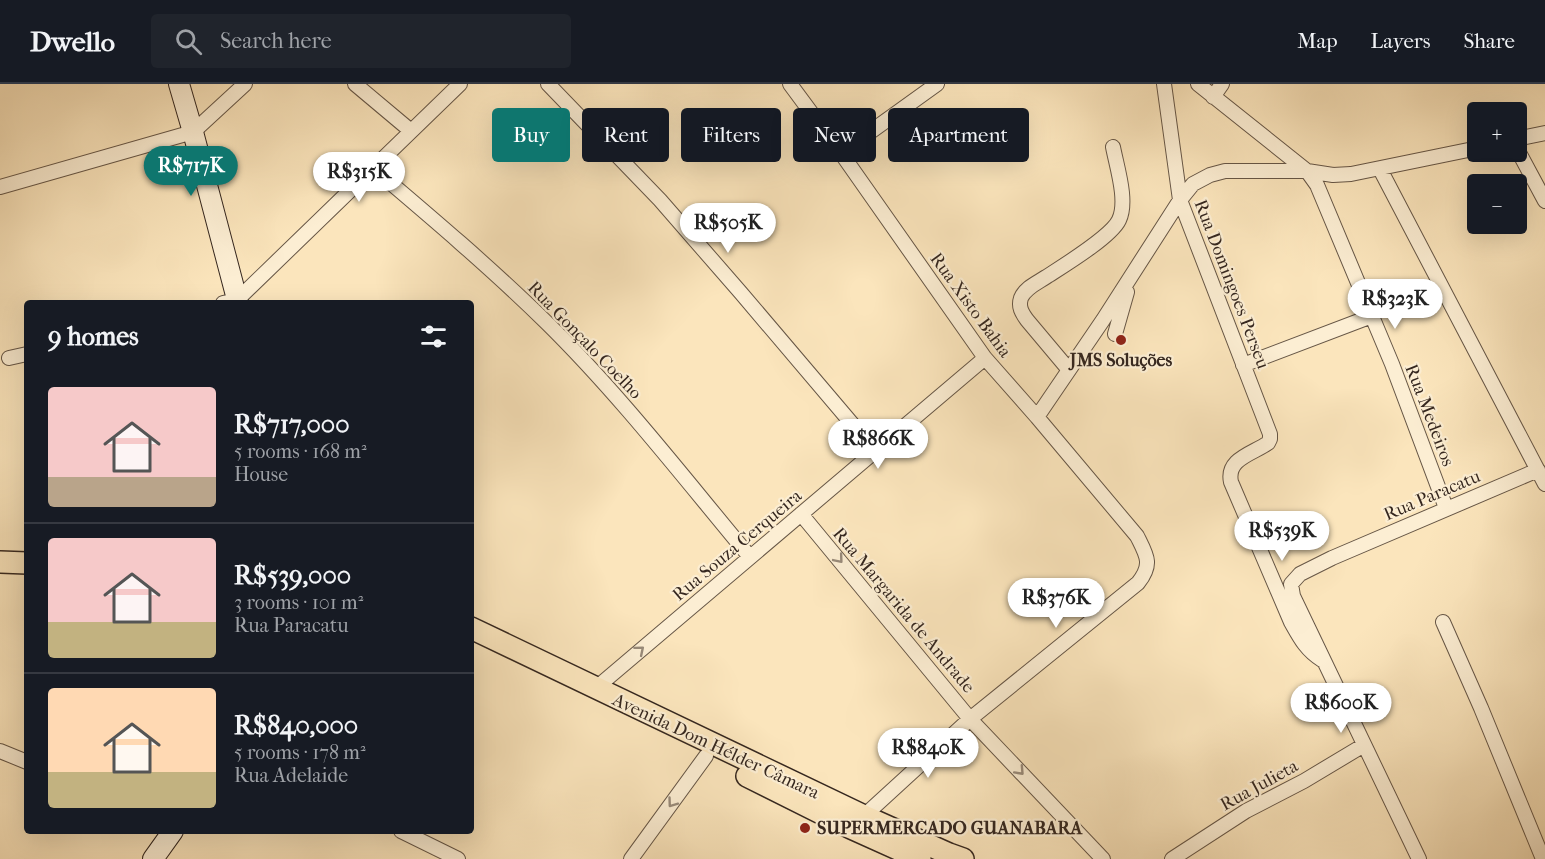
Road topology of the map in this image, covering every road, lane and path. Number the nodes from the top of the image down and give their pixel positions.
1 (179, 84) edge
2 (245, 84) edge
3 (355, 84) edge
4 (460, 84) edge
5 (548, 84) edge
6 (790, 84) edge
7 (937, 84) edge
8 (1164, 84) edge
9 (1198, 84) edge
10 (1222, 84) edge
11 (1213, 97) junction
12 (808, 108) edge
13 (876, 128) edge
14 (411, 131) junction
15 (193, 132) junction
16 (1545, 133) edge
17 (1527, 137) edge
18 (1113, 147) dead end
19 (1467, 150) edge
20 (847, 162) edge
21 (1524, 162) edge
22 (373, 168) junction
23 (1380, 169) junction
24 (1307, 171) junction
25 (0, 187) edge
26 (1180, 200) junction
27 (1545, 201) edge
28 (1132, 275) junction
29 (233, 300) edge
30 (235, 300) edge
31 (1372, 316) junction
32 (1115, 334) dead end
33 (24, 355) edge
34 (9, 358) dead end
35 (985, 358) junction
36 (1243, 365) junction
37 (1069, 370) junction
38 (1037, 417) junction
39 (876, 452) junction
40 (1538, 470) junction
41 (1545, 484) edge
42 (1446, 508) junction
43 (801, 514) junction
44 (750, 557) junction
45 (0, 562) edge
46 (24, 563) edge
47 (0, 577) edge
48 (24, 578) edge
49 (1443, 622) dead end
50 (474, 628) edge
51 (474, 644) edge
52 (1322, 660) junction
53 (596, 688) junction
54 (970, 719) junction
55 (1364, 746) junction
56 (0, 751) edge
57 (706, 756) junction
58 (24, 761) edge
59 (864, 816) junction
60 (171, 834) edge
61 (407, 834) edge
62 (153, 859) edge
63 (458, 859) edge
64 (631, 859) edge
65 (920, 859) edge
66 (963, 859) edge
67 (1102, 859) edge
68 (1172, 859) edge
69 (1419, 859) edge
70 (1543, 859) edge

1 - 15 main road
2 - 15 street
3 - 14 street
4 - 14 street
5 - 39 street
6 - 12 street, Rua Xisto Bahia
7 - 13 street
8 - 26 street, Rua Domingoes Perseu
9 - 11 street
10 - 11 street
11 - 24 street
14 - 22 street
15 - 25 street
15 - 29 main road
16 - 17 street
18 - 37 street
19 - 23 street
20 - 35 street, Rua Xisto Bahia
21 - 27 street
22 - 30 street
22 - 44 street, Rua Gonçalo Coelho
23 - 24 street
23 - 40 street
24 - 26 street
24 - 31 street, Rua Medeiros
26 - 28 street
26 - 36 street, Rua Domingoes Perseu
28 - 32 street
28 - 37 street
31 - 36 street
31 - 42 street, Rua Medeiros
33 - 34 street
35 - 38 street, Rua Xisto Bahia
35 - 39 street, Rua Souza Cerqueira
36 - 52 street, Rua Domingoes Perseu
37 - 38 street
38 - 54 street, Rua Xisto Bahia
39 - 43 street, Rua Souza Cerqueira
40 - 41 street
40 - 42 street, Rua Paracatu
42 - 52 street, Rua Paracatu
43 - 44 street, Rua Souza Cerqueira
43 -> 54 street, Rua Margarida de Andrade
53 -> 44 street, Rua Souza Cerqueira
45 - 46 main road
47 - 48 main road
49 - 70 street
50 - 53 main road, Avenida Dom Hélder Câmara
51 - 57 main road, Avenida Dom Hélder Câmara
52 - 55 street
53 - 59 main road, Avenida Dom Hélder Câmara
54 - 59 street
54 -> 67 street, Rua Margarida de Andrade
55 - 68 street, Rua Julieta
55 - 69 street
56 - 58 street
57 -> 64 street
57 - 65 main road, Avenida Dom Hélder Câmara
59 - 66 main road, Avenida Dom Hélder Câmara
60 - 62 main road
61 - 63 street

